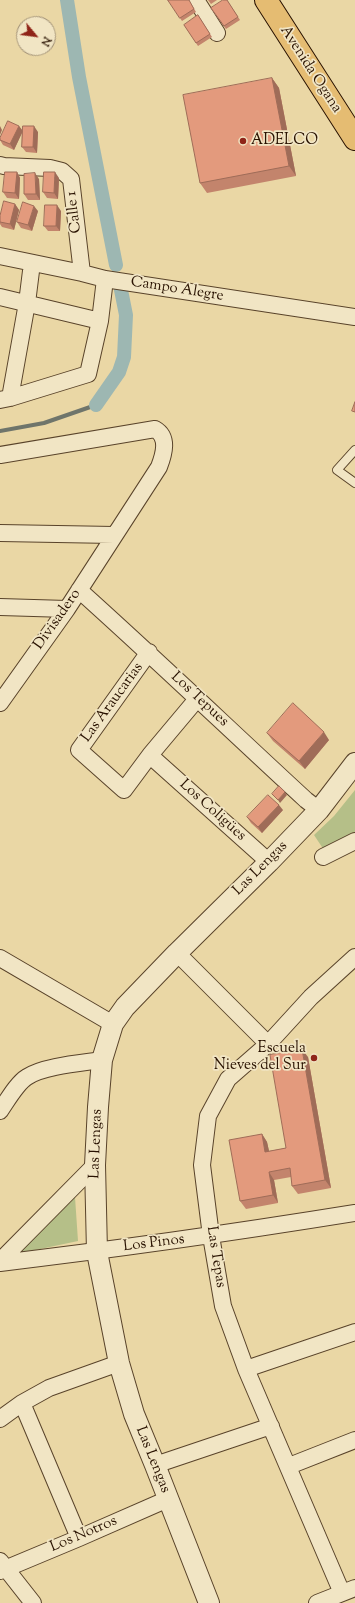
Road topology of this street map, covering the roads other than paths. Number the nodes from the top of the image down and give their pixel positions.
1 (196, 0) edge
2 (266, 0) edge
3 (217, 33) dead end
4 (355, 139) edge
5 (0, 165) edge
6 (0, 256) edge
7 (32, 264) junction
8 (82, 273) junction
9 (105, 279) junction
10 (0, 297) edge
11 (27, 303) junction
12 (355, 317) edge
13 (100, 321) junction
14 (5, 399) edge
15 (355, 450) edge
16 (0, 455) edge
17 (355, 483) edge
18 (0, 534) edge
19 (114, 535) junction
20 (79, 590) junction
21 (0, 607) edge
22 (67, 608) junction
23 (149, 652) junction
24 (6, 687) edge
25 (196, 699) junction
26 (0, 704) edge
27 (155, 760) dead end
28 (355, 763) edge
29 (319, 810) junction
30 (355, 841) edge
31 (323, 857) dead end
32 (270, 862) junction
33 (177, 953) junction
34 (355, 957) edge
35 (0, 958) edge
36 (113, 1024) junction
37 (268, 1044) junction
38 (102, 1060) junction
39 (0, 1111) edge
40 (95, 1165) junction
41 (355, 1213) edge
42 (211, 1236) junction
43 (98, 1252) junction
44 (0, 1262) edge
45 (355, 1332) edge
46 (119, 1363) junction
47 (246, 1369) junction
48 (22, 1402) junction
49 (0, 1419) edge
50 (271, 1426) junction
51 (355, 1440) edge
52 (156, 1465) junction
53 (289, 1466) junction
54 (168, 1498) junction
55 (79, 1538) junction
56 (2, 1567) edge
57 (349, 1590) edge
58 (33, 1603) edge
59 (209, 1603) edge
60 (317, 1603) edge

1 - 3 street
2 - 4 main road, Avenida Ogana
5 - 8 street, Calle 1
6 - 7 street, Campo Alegre
7 - 8 street, Campo Alegre
7 - 11 street
8 - 9 street, Campo Alegre
9 - 12 street, Campo Alegre
9 - 13 street
10 - 11 street
11 - 13 street
11 - 14 street
13 - 14 street
15 - 17 lane
16 - 19 street, Divisadero
18 - 19 street
19 - 20 street, Divisadero
20 - 22 street, Divisadero
20 - 23 street, Los Tepues
21 - 22 street
22 - 24 street, Divisadero
23 - 25 street, Los Tepues
23 - 25 street, Las Araucarias
24 - 26 street, Divisadero
25 - 29 street, Los Tepues
27 - 32 street, Los Coligües
28 - 29 street, Las Lengas
29 - 32 street, Las Lengas
30 - 31 street
32 - 33 street, Las Lengas
33 - 36 street, Las Lengas
33 - 37 street
34 - 37 street, Las Tepas
35 - 36 street
36 - 38 street, Las Lengas
37 - 42 street, Las Tepas
38 - 39 street
38 - 40 street, Las Lengas
40 - 43 street, Las Lengas
40 - 44 street, Los Pinos
41 - 42 street, Los Pinos
42 - 43 street, Los Pinos
42 - 47 street, Las Tepas
43 - 44 street, Los Pinos
43 - 46 street, Las Lengas
45 - 47 street
46 - 48 street
46 - 52 street, Las Lengas
47 - 50 street, Las Tepas
48 - 49 street
48 - 55 street
50 - 52 street
50 - 53 street, Las Tepas
51 - 53 street
52 - 54 street, Las Lengas
53 - 57 street, Las Tepas
54 - 55 street, Los Notros
54 - 59 street, Las Lengas
55 - 56 street, Los Notros
56 - 58 street
57 - 60 street

